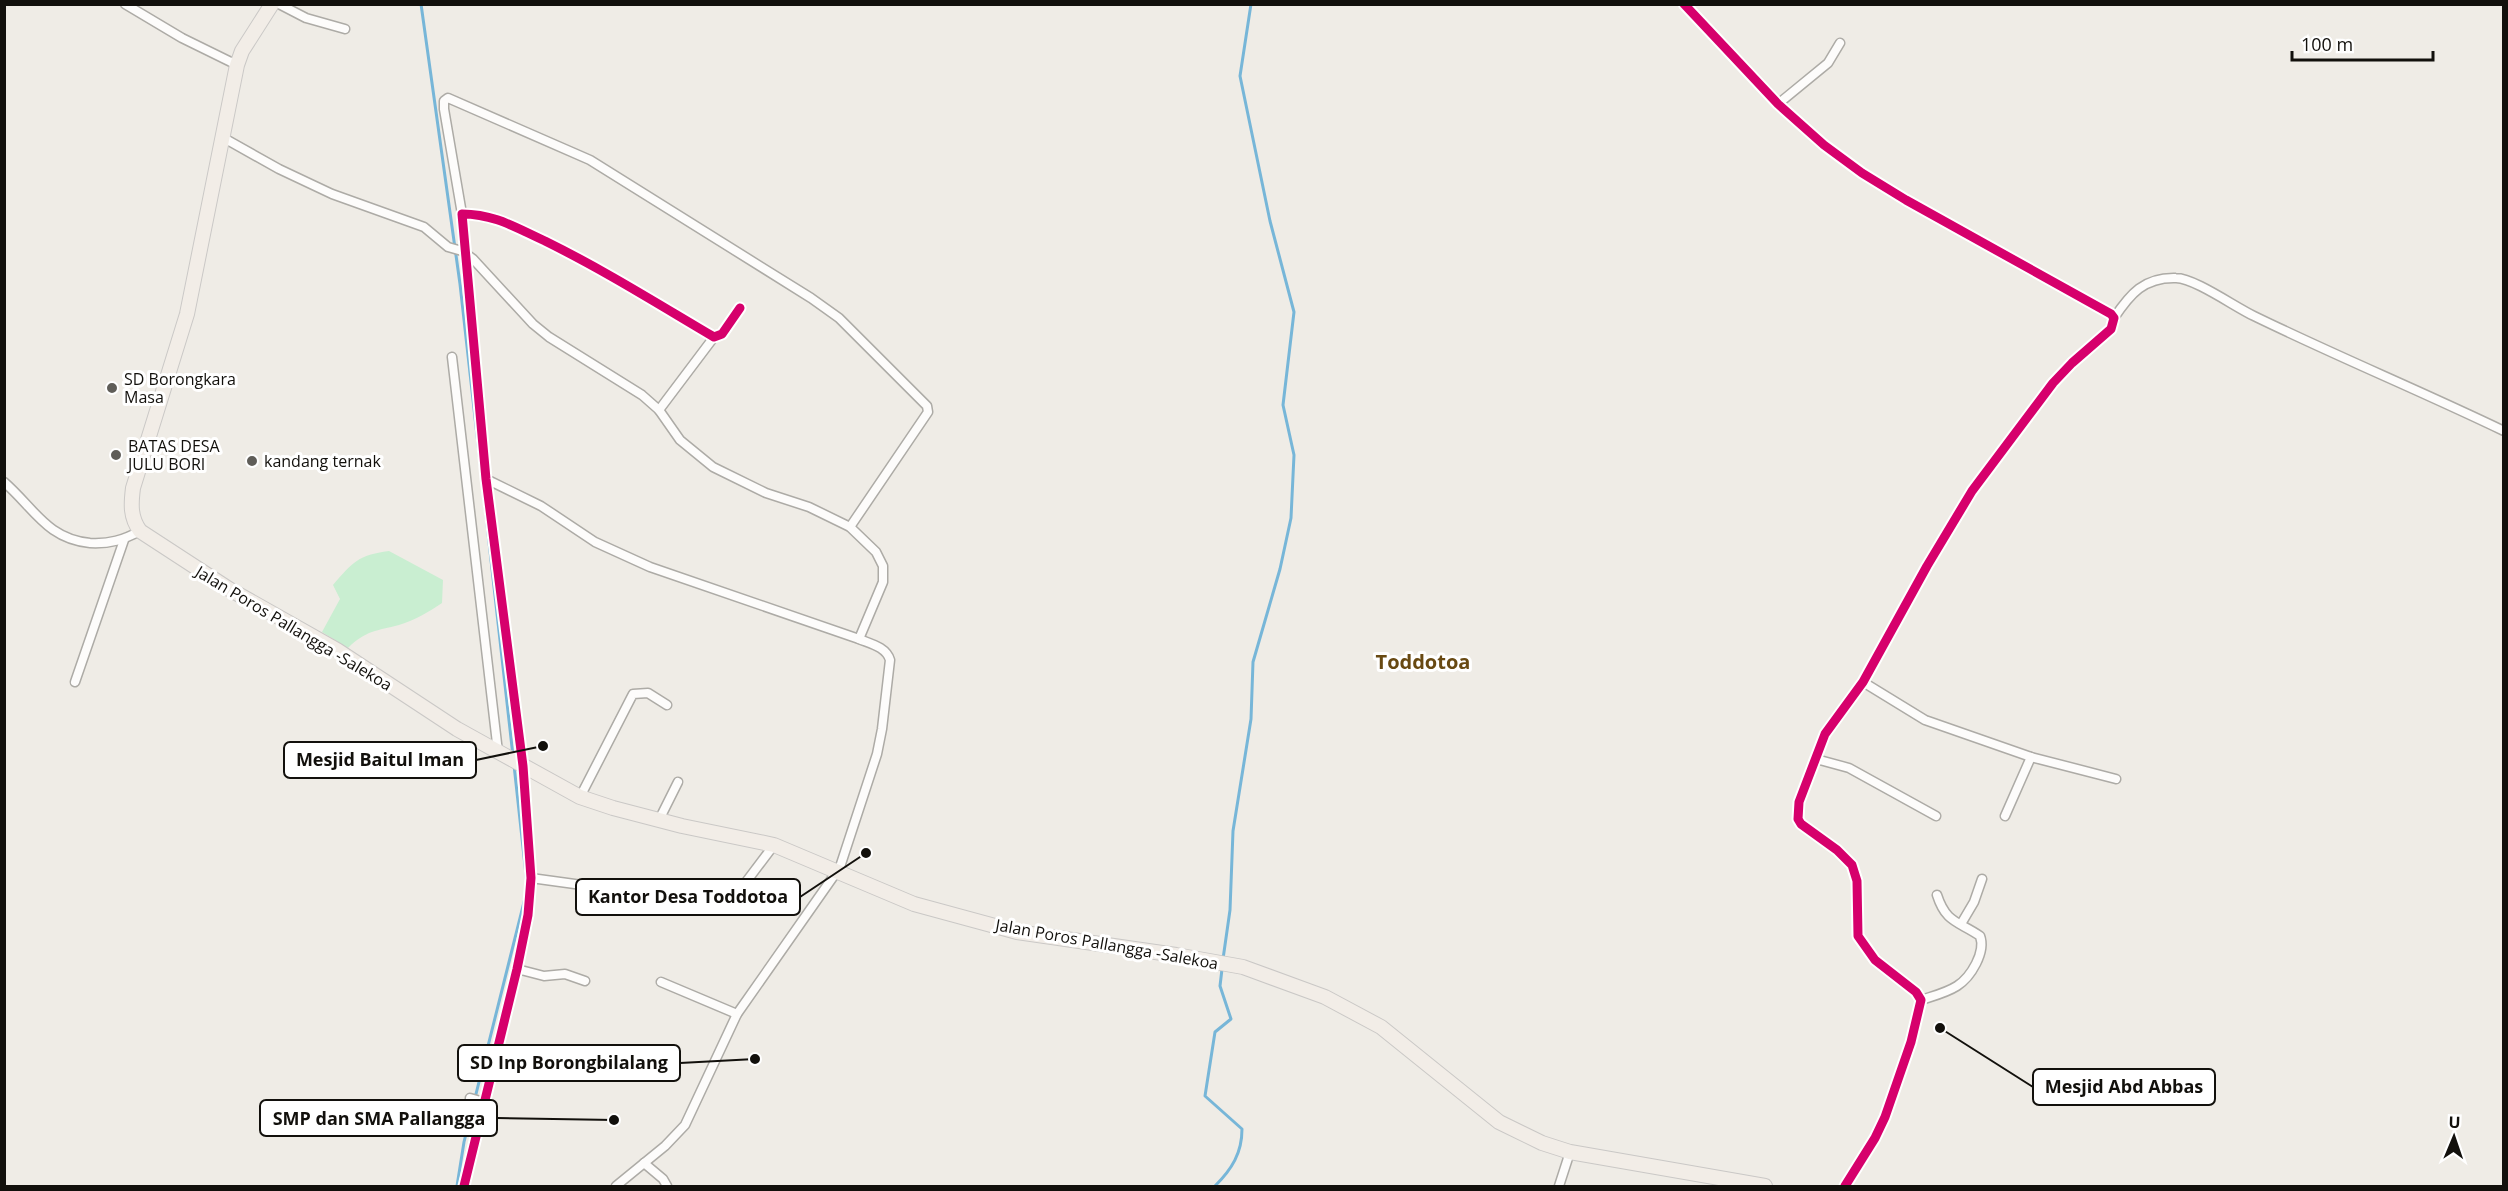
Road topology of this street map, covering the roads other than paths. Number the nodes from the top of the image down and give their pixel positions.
1 (125, 4) edge
2 (272, 4) edge
3 (279, 4) edge
4 (1684, 4) edge
5 (345, 29) dead end
6 (1840, 43) dead end
7 (237, 65) junction
8 (1778, 104) junction
9 (222, 137) junction
10 (462, 214) junction
11 (458, 250) junction
12 (740, 308) dead end
13 (2114, 318) junction
14 (714, 337) junction
15 (452, 357) dead end
16 (659, 410) junction
17 (2504, 431) edge
18 (486, 479) junction
19 (4, 482) edge
20 (850, 527) junction
21 (140, 531) junction
22 (124, 540) junction
23 (859, 639) junction
24 (75, 682) dead end
25 (1863, 682) junction
26 (667, 705) dead end
27 (2031, 757) junction
28 (1816, 759) junction
29 (512, 760) junction
30 (2116, 779) dead end
31 (678, 782) dead end
32 (580, 797) junction
33 (1936, 816) dead end
34 (2004, 816) dead end
35 (659, 820) junction
36 (774, 845) junction
37 (837, 871) junction
38 (531, 878) junction
39 (1982, 879) dead end
40 (744, 886) dead end
41 (1937, 895) dead end
42 (610, 900) dead end
43 (1961, 924) junction
44 (517, 969) junction
45 (585, 981) dead end
46 (661, 982) dead end
47 (1921, 1000) junction
48 (737, 1014) junction
49 (1570, 1152) junction
50 (644, 1163) junction
51 (464, 1186) edge
52 (616, 1186) edge
53 (666, 1186) edge
54 (1559, 1186) edge
55 (1765, 1186) edge
56 (1845, 1186) edge

1 - 7 street
2 - 7 main road
3 - 5 street
4 - 8 street
6 - 8 street
7 - 9 main road
8 - 13 street
9 - 11 street
9 - 21 main road
10 - 11 street
10 - 14 street
10 - 20 street
11 - 16 street
11 - 18 street
12 - 14 street
13 - 17 street
13 - 25 street
14 - 16 street
15 - 29 street
16 - 20 street
18 - 23 street
18 - 29 street
19 - 22 street
20 - 23 street
21 - 22 street
21 - 29 main road, Jalan Poros Pallangga -Salekoa
22 - 24 street
23 - 37 street
25 - 27 street
25 - 28 street
26 - 32 street
27 - 30 street
27 - 34 street
28 - 33 street
28 - 47 street
29 - 32 main road, Jalan Poros Pallangga -Salekoa
29 - 38 street
31 - 35 street
32 - 35 main road, Jalan Poros Pallangga -Salekoa
35 - 36 main road, Jalan Poros Pallangga -Salekoa
36 - 37 main road, Jalan Poros Pallangga -Salekoa
36 - 40 street
37 - 48 street
37 - 49 main road, Jalan Poros Pallangga -Salekoa
38 - 42 street
38 - 44 street
39 - 43 street
41 - 43 street
43 - 47 street
44 - 45 street
44 - 51 street
46 - 48 street
47 - 56 street
48 - 50 street
49 - 54 street
49 - 55 main road, Jalan Poros Pallangga -Salekoa
50 - 52 street
50 - 53 street

